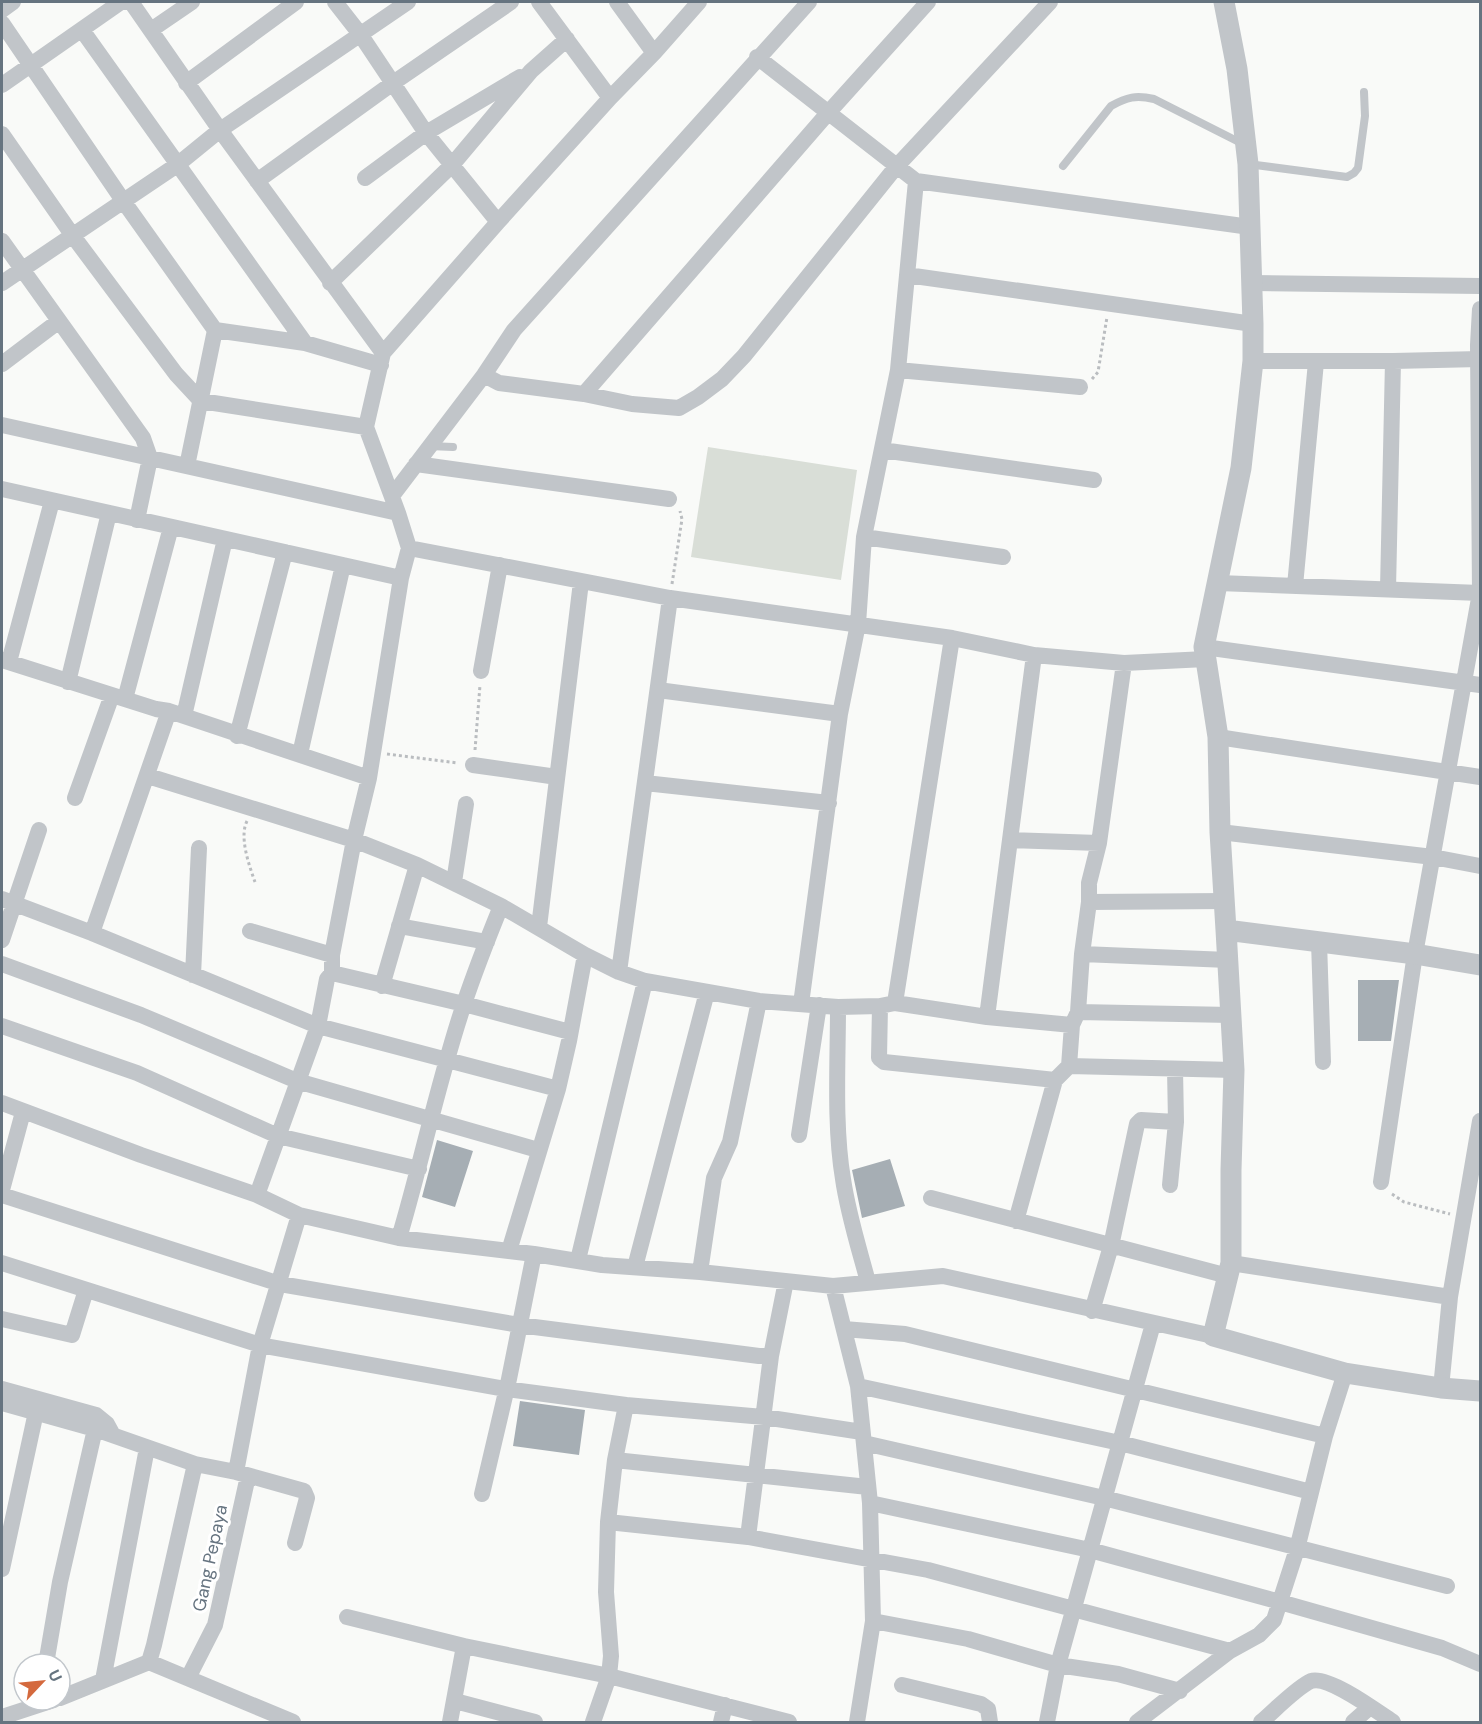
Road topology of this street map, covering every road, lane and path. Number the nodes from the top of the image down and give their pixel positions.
1 (14, 2) edge
2 (189, 2) edge
3 (296, 2) edge
4 (334, 2) edge
5 (408, 2) edge
6 (511, 2) edge
7 (539, 2) edge
8 (617, 2) edge
9 (699, 2) edge
10 (809, 2) edge
11 (928, 2) edge
12 (1050, 2) edge
13 (1224, 2) edge
14 (2, 10) edge
15 (2, 23) edge
16 (82, 30) junction
17 (151, 30) junction
18 (360, 34) junction
19 (567, 39) junction
20 (654, 53) junction
21 (757, 57) junction
22 (32, 65) junction
23 (531, 71) junction
24 (186, 83) junction
25 (393, 83) junction
26 (2, 85) edge
27 (1364, 92) dead end
28 (610, 98) junction
29 (828, 113) junction
30 (220, 130) junction
31 (426, 133) junction
32 (2, 134) edge
33 (1247, 155) junction
34 (177, 165) junction
35 (452, 165) junction
36 (1063, 166) dead end
37 (896, 167) junction
38 (365, 178) dead end
39 (257, 181) junction
40 (916, 182) junction
41 (124, 202) junction
42 (498, 222) junction
43 (1250, 227) junction
44 (73, 236) junction
45 (2, 240) edge
46 (22, 270) junction
47 (908, 275) junction
48 (2, 283) edge
49 (330, 283) junction
50 (1252, 283) junction
51 (1480, 286) edge
52 (1109, 303) junction
53 (1480, 309) edge
54 (59, 321) junction
55 (1253, 324) junction
56 (215, 330) junction
57 (305, 343) junction
58 (382, 359) junction
59 (1479, 359) edge
60 (1393, 360) junction
61 (1253, 361) junction
62 (1316, 362) junction
63 (2, 364) edge
64 (898, 370) junction
65 (484, 375) junction
66 (1080, 387) joint
67 (584, 394) junction
68 (201, 401) junction
69 (2, 425) edge
70 (366, 427) junction
71 (429, 446) junction
72 (453, 447) dead end
73 (882, 450) junction
74 (150, 458) junction
75 (416, 464) junction
76 (187, 466) junction
77 (1094, 480) dead end
78 (2, 489) edge
79 (392, 496) junction
80 (669, 500) joint
81 (52, 501) junction
82 (109, 513) junction
83 (398, 513) junction
84 (137, 520) junction
85 (171, 527) junction
86 (864, 537) junction
87 (225, 539) junction
88 (409, 548) junction
89 (285, 552) junction
90 (1003, 557) dead end
91 (344, 565) junction
92 (500, 565) junction
93 (402, 578) junction
94 (581, 582) junction
95 (1218, 583) junction
96 (1295, 586) junction
97 (1388, 589) junction
98 (1480, 593) edge
99 (670, 598) junction
100 (858, 624) junction
101 (952, 638) junction
102 (1205, 653) junction
103 (1034, 654) junction
104 (5, 661) edge
105 (1124, 663) junction
106 (482, 671) joint
107 (68, 682) junction
108 (1473, 684) edge
109 (658, 690) junction
110 (119, 697) junction
111 (176, 713) junction
112 (840, 714) junction
113 (237, 735) junction
114 (1218, 737) junction
115 (374, 752) junction
116 (300, 754) junction
117 (473, 765) junction
118 (1448, 771) junction
119 (148, 776) junction
120 (557, 777) junction
121 (1480, 777) edge
122 (369, 778) junction
123 (645, 783) junction
124 (75, 798) dead end
125 (829, 803) junction
126 (466, 804) dead end
127 (253, 809) junction
128 (39, 830) dead end
129 (1220, 832) junction
130 (354, 840) junction
131 (1011, 840) junction
132 (1099, 843) junction
133 (199, 848) dead end
134 (1433, 857) junction
135 (417, 865) junction
136 (1480, 866) edge
137 (255, 882) dead end
138 (454, 882) junction
139 (8, 901) edge
140 (1225, 901) junction
141 (1089, 902) junction
142 (501, 906) junction
143 (399, 926) junction
144 (539, 927) junction
145 (1227, 930) junction
146 (250, 931) dead end
147 (92, 933) junction
148 (2, 940) edge
149 (487, 942) junction
150 (1319, 942) junction
151 (1082, 954) junction
152 (1415, 954) junction
153 (332, 955) junction
154 (585, 955) junction
155 (1228, 960) junction
156 (2, 964) edge
157 (1480, 965) edge
158 (620, 972) junction
159 (332, 973) junction
160 (193, 975) junction
161 (645, 981) junction
162 (382, 986) junction
163 (707, 992) junction
164 (759, 1001) junction
165 (464, 1004) junction
166 (801, 1004) junction
167 (887, 1004) junction
168 (819, 1005) junction
169 (838, 1007) junction
170 (1231, 1014) junction
171 (987, 1017) junction
172 (1075, 1019) junction
173 (2, 1026) edge
174 (318, 1026) junction
175 (570, 1032) junction
176 (447, 1061) junction
177 (1323, 1062) dead end
178 (1069, 1066) junction
179 (1175, 1069) junction
180 (1234, 1070) junction
181 (1055, 1080) junction
182 (297, 1081) junction
183 (558, 1089) junction
184 (2, 1103) edge
185 (23, 1112) junction
186 (430, 1117) junction
187 (1480, 1121) edge
188 (1176, 1122) junction
189 (798, 1134) dead end
190 (278, 1136) junction
191 (538, 1150) junction
192 (419, 1169) junction
193 (1381, 1182) joint
194 (1170, 1185) dead end
195 (2, 1190) edge
196 (2, 1195) edge
197 (257, 1195) junction
198 (931, 1198) dead end
199 (299, 1215) junction
200 (1463, 1217) junction
201 (1016, 1221) junction
202 (399, 1238) junction
203 (1111, 1246) junction
204 (509, 1251) junction
205 (534, 1254) junction
206 (578, 1260) junction
207 (2, 1263) edge
208 (635, 1267) junction
209 (1229, 1269) junction
210 (700, 1272) junction
211 (786, 1281) junction
212 (868, 1282) junction
213 (280, 1284) junction
214 (833, 1286) junction
215 (86, 1290) junction
216 (1450, 1297) junction
217 (1092, 1311) junction
218 (2, 1319) edge
219 (1153, 1324) junction
220 (519, 1325) junction
221 (844, 1329) junction
222 (1213, 1336) junction
223 (260, 1345) junction
224 (771, 1356) junction
225 (1345, 1373) junction
226 (858, 1386) junction
227 (1441, 1388) junction
228 (2, 1389) edge
229 (506, 1389) junction
230 (1135, 1389) junction
231 (1480, 1391) edge
232 (2, 1403) edge
233 (626, 1404) junction
234 (36, 1412) junction
235 (764, 1417) junction
236 (95, 1429) junction
237 (113, 1436) junction
238 (1325, 1436) junction
239 (863, 1437) junction
240 (1120, 1443) junction
241 (147, 1448) junction
242 (615, 1460) junction
243 (195, 1464) junction
244 (242, 1474) junction
245 (756, 1474) junction
246 (1311, 1492) junction
247 (482, 1494) dead end
248 (869, 1495) junction
249 (1104, 1498) junction
250 (608, 1522) junction
251 (748, 1537) junction
252 (296, 1543) dead end
253 (1297, 1549) junction
254 (1090, 1550) junction
255 (870, 1560) junction
256 (2, 1569) edge
257 (1448, 1586) dead end
258 (1280, 1602) junction
259 (1074, 1608) junction
260 (347, 1617) dead end
261 (873, 1621) junction
262 (464, 1646) junction
263 (1230, 1651) junction
264 (48, 1652) edge
265 (149, 1662) junction
266 (1480, 1664) edge
267 (1058, 1665) junction
268 (609, 1676) junction
269 (188, 1678) junction
270 (103, 1680) junction
271 (902, 1685) dead end
272 (1180, 1691) junction
273 (72, 1693) edge
274 (455, 1701) junction
275 (725, 1705) junction
276 (1370, 1707) junction
277 (293, 1722) edge
278 (450, 1722) edge
279 (535, 1722) edge
280 (593, 1722) edge
281 (721, 1722) edge
282 (789, 1722) edge
283 (857, 1722) edge
284 (990, 1722) edge
285 (1047, 1722) edge
286 (1137, 1722) edge
287 (1261, 1722) edge
288 (1353, 1722) edge
289 (1393, 1722) edge

1 - 14 street
2 - 17 street
3 - 24 street
4 - 18 street
5 - 18 street
6 - 25 street
7 - 19 street
8 - 20 street
9 - 20 street
10 - 21 street
11 - 29 street
12 - 37 street
13 - 33 street
15 - 22 street
16 - 17 street
16 - 22 street
16 - 34 street
17 - 24 street
18 - 25 street
18 - 30 street
19 - 23 street
19 - 28 street
20 - 28 street
21 - 29 street
21 - 65 street
22 - 26 street
22 - 41 street
23 - 31 street
23 - 35 street
24 - 30 street
25 - 31 street
25 - 39 street
27 - 33 lane
28 - 42 street
29 - 37 street
29 - 67 street
30 - 34 street
30 - 39 street
31 - 35 street
31 - 38 street
32 - 44 street
33 - 36 lane
33 - 43 street
34 - 41 street
34 - 57 street
35 - 42 street
35 - 49 street
37 - 40 street
37 - 67 street
39 - 49 street
40 - 43 street
40 - 47 street
41 - 44 street
41 - 56 street
42 - 58 street
43 - 50 street
44 - 46 street
44 - 68 street
45 - 46 street
46 - 48 street
46 - 54 street
47 - 52 street
47 - 64 street
49 - 58 street
50 - 51 street
50 - 55 street
52 - 55 street
52 - 66 path
53 - 59 street
54 - 63 street
54 - 74 street
55 - 61 street
56 - 57 street
56 - 68 street
57 - 58 street
58 - 70 street
59 - 60 street
59 - 98 street
60 - 62 street
60 - 97 street
61 - 62 street
61 - 95 street
62 - 96 street
64 - 66 street
64 - 73 street
65 - 67 street
65 - 71 street
68 - 70 street
68 - 76 street
69 - 74 street
70 - 79 street
71 - 72 lane
71 - 75 street
73 - 77 street
73 - 86 street
74 - 76 street
74 - 84 street
75 - 79 street
75 - 80 street
76 - 83 street
78 - 81 street
79 - 83 street
80 - 99 path
81 - 82 street
81 - 104 street
82 - 84 street
82 - 107 street
83 - 88 street
84 - 85 street
85 - 87 street
85 - 110 street
86 - 90 street
86 - 100 street
87 - 89 street
87 - 111 street
88 - 92 street
88 - 93 street
89 - 91 street
89 - 113 street
91 - 93 street
91 - 116 street
92 - 94 street
92 - 106 street
93 - 115 street
94 - 99 street
94 - 120 street
95 - 96 street
95 - 102 street
96 - 97 street
97 - 98 street
98 - 108 street
99 - 100 street
99 - 109 street
100 - 101 street
100 - 112 street
101 - 103 street
101 - 167 street
102 - 105 street
102 - 108 street
102 - 114 street
103 - 105 street
103 - 131 street
104 - 107 street
105 - 132 street
106 - 117 path
107 - 110 street
108 - 118 street
109 - 112 street
109 - 123 street
110 - 111 street
110 - 124 street
111 - 113 street
111 - 119 street
112 - 125 street
113 - 116 street
114 - 118 street
114 - 129 street
115 - 117 path
115 - 122 street
116 - 122 street
117 - 120 street
118 - 121 street
118 - 134 street
119 - 127 street
119 - 147 street
120 - 144 street
122 - 130 street
123 - 125 street
123 - 158 street
125 - 166 street
126 - 138 street
127 - 130 street
127 - 137 path
128 - 139 street
129 - 134 street
129 - 140 street
130 - 135 street
130 - 153 street
131 - 132 street
131 - 171 street
132 - 141 street
133 - 160 street
134 - 136 street
134 - 152 street
135 - 138 street
135 - 143 street
138 - 142 street
139 - 147 street
139 - 148 street
140 - 141 street
140 - 145 street
141 - 151 street
142 - 144 street
142 - 149 street
143 - 149 street
143 - 162 street
144 - 154 street
145 - 150 street
145 - 155 street
146 - 153 street
147 - 160 street
149 - 165 street
150 - 152 street
150 - 177 street
151 - 155 street
151 - 172 street
152 - 157 street
152 - 193 street
153 - 159 street
154 - 158 street
154 - 175 street
155 - 170 street
156 - 182 street
158 - 161 street
159 - 162 street
159 - 174 street
160 - 174 street
161 - 163 street
161 - 206 street
162 - 165 street
163 - 164 street
163 - 208 street
164 - 166 street
164 - 210 street
165 - 175 street
165 - 176 street
166 - 168 street
167 - 169 street
167 - 171 street
167 - 181 street
168 - 169 street
168 - 189 street
169 - 212 street
170 - 172 street
170 - 180 street
171 - 172 street
172 - 178 street
173 - 190 street
174 - 176 street
174 - 182 street
175 - 183 street
176 - 183 street
176 - 186 street
178 - 179 street
178 - 181 street
179 - 180 street
179 - 188 street
180 - 209 street
181 - 201 street
182 - 186 street
182 - 190 street
183 - 191 street
184 - 185 street
185 - 195 street
185 - 197 street
186 - 191 street
186 - 192 street
187 - 200 street
188 - 194 street
188 - 203 street
190 - 192 street
190 - 197 street
191 - 204 street
192 - 202 street
193 - 200 path
196 - 213 street
197 - 199 street
198 - 201 street
199 - 202 street
199 - 213 street, Gang Pepaya
200 - 216 street
201 - 203 street
202 - 204 street
203 - 209 street
203 - 217 street
204 - 205 street
205 - 206 street
205 - 220 street
206 - 208 street
207 - 215 street
208 - 210 street
209 - 216 street
209 - 222 street
210 - 211 street
211 - 214 street
211 - 224 street
212 - 214 street
212 - 217 street
213 - 220 street
213 - 223 street, Gang Pepaya
214 - 221 street
215 - 218 street
215 - 223 street
216 - 227 street
217 - 219 street
219 - 222 street
219 - 230 street
220 - 224 street
220 - 229 street
221 - 226 street
221 - 230 street
222 - 225 street
223 - 229 street
223 - 244 street, Gang Pepaya
224 - 235 street
225 - 227 street
225 - 238 street
226 - 239 street
226 - 240 street
227 - 231 street
228 - 237 street
229 - 233 street
229 - 247 street
230 - 238 street
230 - 240 street
232 - 234 street
233 - 235 street
233 - 242 street
234 - 236 street
234 - 256 street
235 - 239 street
235 - 245 street
236 - 237 street
236 - 264 street
237 - 241 street
238 - 246 street
239 - 248 street
239 - 249 street
240 - 246 street
240 - 249 street
241 - 243 street
241 - 270 street
242 - 245 street
242 - 250 street
243 - 244 street
243 - 265 street
244 - 252 street
244 - 269 street, Gang Pepaya
245 - 248 street
245 - 251 street
246 - 253 street
248 - 254 street
248 - 255 street
249 - 253 street
249 - 254 street
250 - 251 street
250 - 268 street
251 - 255 street
253 - 257 street
253 - 258 street
254 - 258 street
254 - 259 street
255 - 259 street
255 - 261 street
258 - 263 street
258 - 266 street
259 - 263 street
259 - 267 street
260 - 262 street
261 - 267 street
261 - 283 street
262 - 268 street
262 - 274 street
263 - 272 street
265 - 269 street
265 - 270 street
267 - 272 street
267 - 285 street
268 - 275 street
268 - 280 street
269 - 277 street
270 - 273 street
271 - 284 street
272 - 286 street
274 - 278 street
274 - 279 street
275 - 281 street
275 - 282 street
276 - 287 street
276 - 288 street
276 - 289 street

